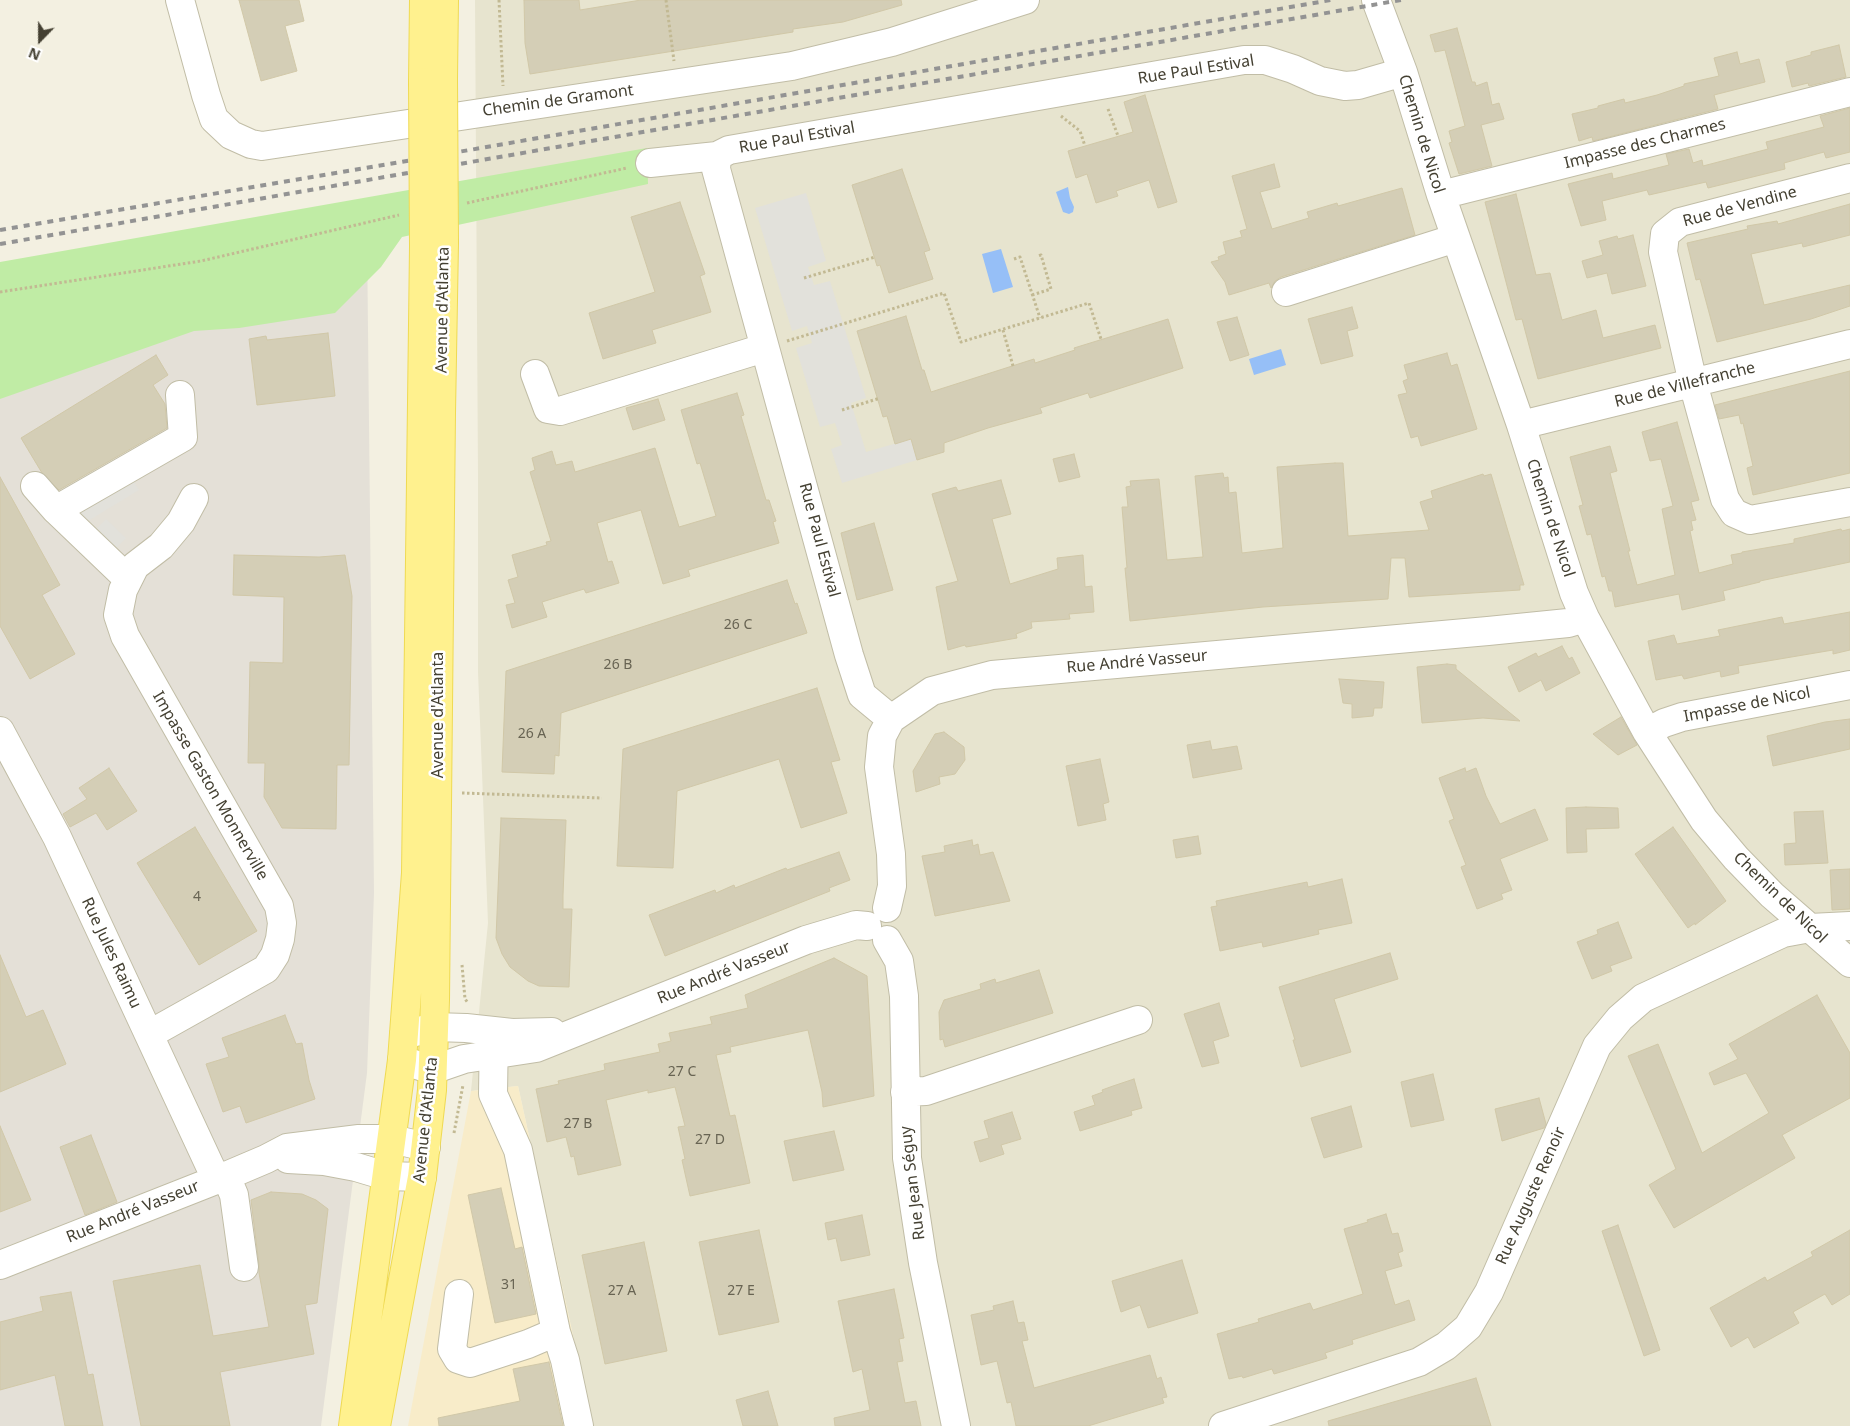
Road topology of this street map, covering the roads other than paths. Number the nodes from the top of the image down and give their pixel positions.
1 (180, 0) edge
2 (424, 0) edge
3 (444, 0) edge
4 (1025, 0) edge
5 (1376, 0) edge
6 (1403, 72) junction
7 (433, 80) junction
8 (1850, 92) edge
9 (718, 156) junction
10 (650, 163) road end
11 (1850, 178) edge
12 (1441, 195) junction
13 (1456, 238) junction
14 (434, 244) junction
15 (1286, 292) dead end
16 (776, 344) junction
17 (1850, 344) edge
18 (535, 374) dead end
19 (1694, 383) junction
20 (180, 395) dead end
21 (1521, 425) junction
22 (36, 486) dead end
23 (194, 498) dead end
24 (1850, 502) edge
25 (56, 510) junction
26 (128, 579) junction
27 (1585, 618) junction
28 (1850, 685) edge
29 (891, 719) junction
30 (0, 731) edge
31 (1647, 732) junction
32 (1850, 926) edge
33 (1810, 928) junction
34 (877, 933) junction
35 (1850, 963) edge
36 (1138, 1020) dead end
37 (434, 1027) junction
38 (150, 1034) junction
39 (493, 1043) junction
40 (403, 1048) junction
41 (432, 1070) junction
42 (905, 1092) junction
43 (392, 1139) junction
44 (426, 1147) junction
45 (266, 1159) junction
46 (386, 1176) junction
47 (221, 1177) junction
48 (422, 1177) junction
49 (0, 1264) edge
50 (244, 1267) dead end
51 (459, 1294) dead end
52 (556, 1332) junction
53 (353, 1426) edge
54 (376, 1426) edge
55 (579, 1426) edge
56 (956, 1426) edge
57 (1223, 1426) edge

1 - 4 street, Chemin de Gramont
2 - 7 main road, Avenue d'Atlanta
3 - 7 main road, Avenue d'Atlanta
5 - 6 street, Chemin de Nicol
6 - 9 street, Rue Paul Estival
6 - 12 street, Chemin de Nicol
7 - 14 main road, Avenue d'Atlanta, bridge
8 - 12 street, Impasse des Charmes
9 - 10 street
9 - 16 street, Rue Paul Estival
11 - 19 street, Rue de Vendine
12 - 13 street, Chemin de Nicol
13 - 15 street
13 - 21 street, Chemin de Nicol
14 - 37 main road, Avenue d'Atlanta
14 - 40 main road, Avenue d'Atlanta
16 - 18 street
16 - 29 street, Rue Paul Estival
17 - 19 street, Rue de Villefranche
19 - 21 street, Rue de Villefranche
19 - 24 street, Rue de Vendine
20 - 25 street
21 - 27 street, Chemin de Nicol
22 - 25 street
23 - 26 street, Impasse Gaston Monnerville
25 - 26 street
26 - 38 street, Impasse Gaston Monnerville
27 - 29 street, Rue André Vasseur
27 - 31 street, Chemin de Nicol
28 - 31 street, Impasse de Nicol
29 - 34 street
30 - 38 street, Rue Jules Raimu
31 - 33 street, Chemin de Nicol
32 - 33 street, Rue Auguste Renoir
33 - 35 street, Chemin de Nicol
33 - 57 street, Rue Auguste Renoir
34 - 39 street, Rue André Vasseur
34 - 42 street, Rue Jean Séguy
36 - 42 street
37 - 39 street, Rue André Vasseur
37 - 40 street, Rue André Vasseur
37 - 41 main road, Avenue d'Atlanta
38 - 47 street, Rue Jules Raimu
39 - 41 street, Rue André Vasseur
39 - 52 street
40 - 41 street
40 - 43 main road, Avenue d'Atlanta
41 - 44 main road, Avenue d'Atlanta
42 - 56 street, Rue Jean Séguy
43 - 44 street, Rue André Vasseur
43 - 45 street, Rue André Vasseur
43 - 46 main road, Avenue d'Atlanta
44 - 48 main road, Avenue d'Atlanta
45 - 46 street, Rue André Vasseur
45 - 47 street, Rue André Vasseur
46 - 48 street, Rue André Vasseur
46 - 53 main road, Avenue d'Atlanta
47 - 49 street, Rue André Vasseur
47 - 50 street, Rue Jules Raimu
48 - 54 main road, Avenue d'Atlanta
51 - 52 street
52 - 55 street

